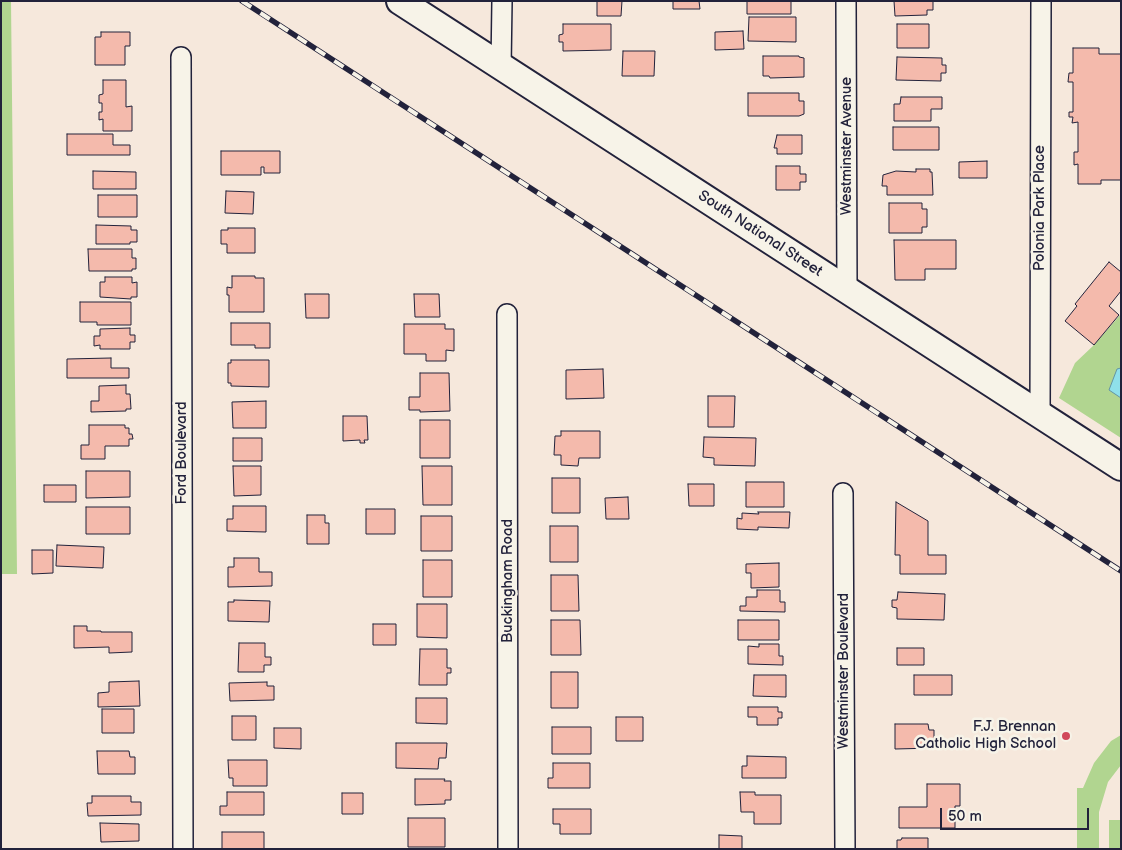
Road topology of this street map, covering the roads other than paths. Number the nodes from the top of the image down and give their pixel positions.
1 (400, 1) edge
2 (502, 1) edge
3 (846, 1) edge
4 (1041, 1) edge
5 (181, 57) dead end
6 (501, 67) junction
7 (847, 290) junction
8 (507, 314) dead end
9 (1040, 414) junction
10 (1121, 467) edge
11 (843, 494) dead end
12 (183, 849) edge
13 (508, 849) edge
14 (845, 849) edge

1 - 6 street, South National Street
2 - 6 street
3 - 7 street, Westminster Avenue
4 - 9 street, Polonia Park Place
5 - 12 street, Ford Boulevard
6 - 7 street, South National Street
7 - 9 street, South National Street
8 - 13 street, Buckingham Road
9 - 10 street, South National Street
11 - 14 street, Westminster Boulevard

